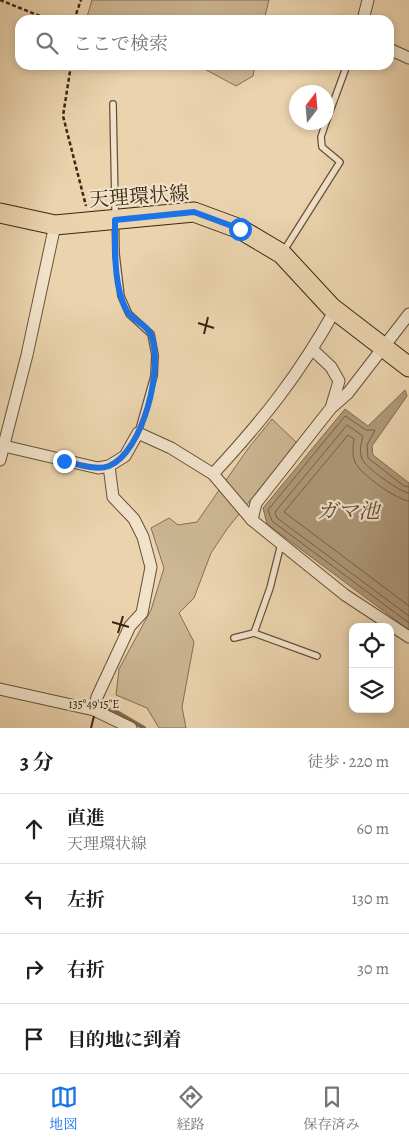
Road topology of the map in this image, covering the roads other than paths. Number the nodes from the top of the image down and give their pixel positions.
1 (368, 0) edge
2 (364, 15) edge
3 (394, 51) edge
4 (409, 58) edge
5 (345, 70) edge
6 (334, 100) edge
7 (113, 104) dead end
8 (323, 130) edge
9 (0, 213) edge
10 (115, 220) junction
11 (55, 225) junction
12 (282, 254) junction
13 (335, 310) junction
14 (409, 314) edge
15 (383, 347) junction
16 (313, 350) junction
17 (409, 366) edge
18 (332, 408) junction
19 (138, 433) junction
20 (4, 446) junction
21 (0, 460) edge
22 (109, 466) junction
23 (213, 474) junction
24 (252, 520) junction
25 (282, 544) junction
26 (254, 632) junction
27 (234, 638) dead end
28 (409, 638) edge
29 (316, 656) dead end
30 (0, 689) edge
31 (95, 704) junction
32 (131, 728) edge

1 - 2 street
3 - 4 street
5 - 6 lane
7 - 10 lane
8 - 12 lane
9 - 11 main road, 天理環状線
10 - 11 main road, 天理環状線
10 - 12 main road, 天理環状線
10 - 19 lane
11 - 20 street
12 - 13 main road, 天理環状線
13 - 15 main road, 天理環状線
13 - 16 street
14 - 15 street
15 - 17 main road, 天理環状線
15 - 18 street
16 - 18 street
16 - 23 street
18 - 24 street
19 - 22 street
19 - 23 street
20 - 21 street
20 - 22 street
22 - 31 street
23 - 24 street
24 - 25 street
25 - 26 lane
25 - 28 street
26 - 27 lane
26 - 29 lane
30 - 31 street
31 - 32 street

